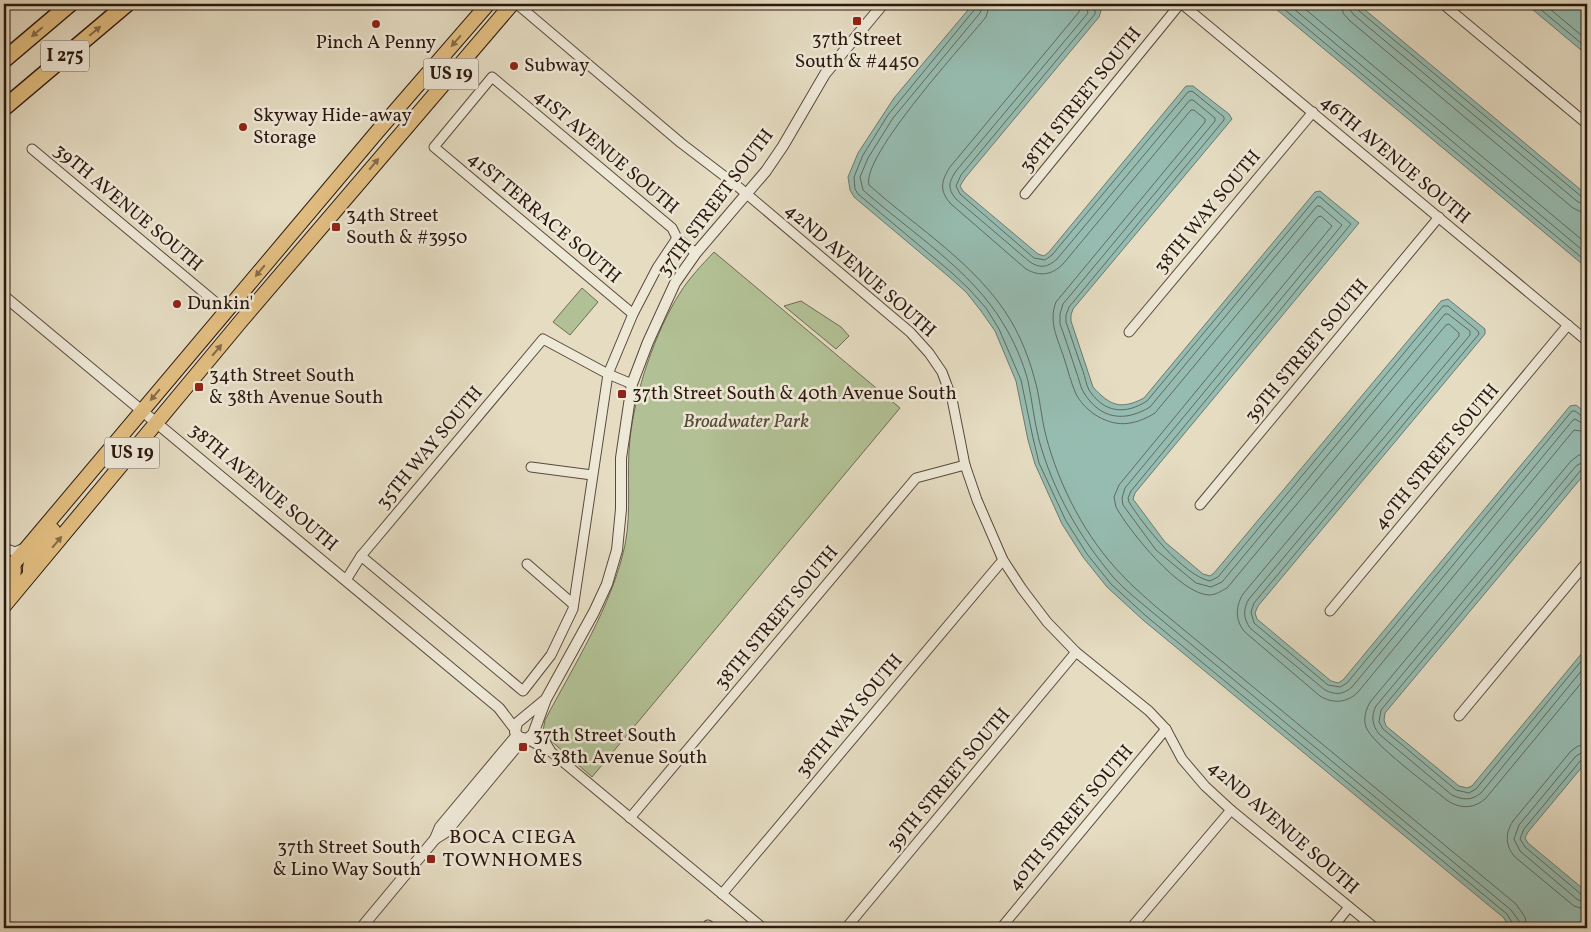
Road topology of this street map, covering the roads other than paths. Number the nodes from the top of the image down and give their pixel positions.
1 (70, 4) edge
2 (127, 4) edge
3 (488, 4) edge
4 (512, 4) edge
5 (517, 4) edge
6 (883, 4) edge
7 (1181, 4) edge
8 (1443, 4) edge
9 (4, 60) edge
10 (492, 77) joint
11 (4, 108) edge
12 (1313, 112) junction
13 (1587, 124) edge
14 (32, 149) dead end
15 (350, 165) junction
16 (1026, 194) dead end
17 (746, 195) junction
18 (1439, 217) junction
19 (304, 219) junction
20 (318, 230) junction
21 (678, 238) junction
22 (696, 253) junction
23 (277, 278) junction
24 (4, 296) edge
25 (226, 311) junction
26 (633, 314) junction
27 (1568, 325) junction
28 (1129, 332) dead end
29 (1587, 341) edge
30 (608, 374) junction
31 (632, 384) junction
32 (142, 411) junction
33 (157, 423) junction
34 (965, 465) junction
35 (531, 467) dead end
36 (592, 475) junction
37 (82, 481) junction
38 (1200, 505) dead end
39 (28, 545) junction
40 (4, 548) edge
41 (360, 556) junction
42 (1003, 560) junction
43 (1587, 562) edge
44 (13, 564) junction
45 (526, 564) dead end
46 (30, 574) junction
47 (4, 575) edge
48 (346, 580) junction
49 (4, 591) edge
50 (573, 604) junction
51 (4, 606) edge
52 (1330, 611) dead end
53 (1076, 652) junction
54 (546, 699) junction
55 (1459, 716) dead end
56 (535, 729) junction
57 (521, 730) junction
58 (1166, 730) junction
59 (550, 751) junction
60 (1231, 810) junction
61 (630, 818) junction
62 (722, 894) junction
63 (1349, 907) junction
64 (361, 928) edge
65 (763, 928) edge
66 (846, 928) edge
67 (1001, 928) edge
68 (1131, 928) edge
69 (1332, 928) edge
70 (1375, 928) edge

1 -> 9 highway, I 275
11 -> 2 highway, I 275
3 -> 15 highway, US 19
20 -> 4 highway, US 19
5 - 17 street, 42ND AVENUE SOUTH
6 - 17 street, 37TH STREET SOUTH
7 - 12 street, 46TH AVENUE SOUTH
7 - 16 street, 38TH STREET SOUTH
8 - 13 street
10 - 21 street, 41ST AVENUE SOUTH
10 - 26 street, 41ST TERRACE SOUTH
12 - 18 street, 46TH AVENUE SOUTH
12 - 28 street, 38TH WAY SOUTH
14 - 25 street, 39TH AVENUE SOUTH
15 - 19 highway, US 19
15 - 20 highway
17 - 22 street, 37TH STREET SOUTH
17 - 34 street, 42ND AVENUE SOUTH
18 - 27 street, 46TH AVENUE SOUTH
18 - 38 street, 39TH STREET SOUTH
19 - 23 highway
19 -> 25 highway, US 19
20 - 23 highway, US 19
21 - 22 street, 41ST AVENUE SOUTH
21 - 26 street
22 - 31 street, 37TH STREET SOUTH
33 -> 23 highway, US 19
24 - 32 street, 38TH AVENUE SOUTH
25 -> 32 highway, US 19
26 - 30 street
27 - 29 street, 46TH AVENUE SOUTH
27 - 52 street, 40TH STREET SOUTH
30 - 31 street
30 - 36 street
30 - 41 street, 35TH WAY SOUTH
31 - 54 street, 37TH STREET SOUTH
32 - 33 street, 38TH AVENUE SOUTH
32 - 37 highway, US 19
46 -> 33 highway, US 19
33 - 48 street, 38TH AVENUE SOUTH
34 - 42 street, 42ND AVENUE SOUTH
34 - 61 street, 38TH STREET SOUTH
35 - 36 street
36 - 50 street
37 - 39 highway, US 19
37 - 46 highway
39 - 40 street
39 - 44 highway, US 19
41 - 48 street, 35TH WAY SOUTH
41 - 50 street
42 - 53 street, 42ND AVENUE SOUTH
42 - 62 street, 38TH WAY SOUTH
43 - 55 street
44 - 47 highway, US 19
44 - 49 highway
45 - 50 street
46 - 51 highway, US 19
48 - 57 street, 38TH AVENUE SOUTH
53 - 58 street, 42ND AVENUE SOUTH
53 - 66 street, 39TH STREET SOUTH
54 - 56 street, 37TH STREET SOUTH
54 - 57 street, 37TH STREET SOUTH
56 - 57 street
56 - 57 street
56 - 59 street, 38TH AVENUE SOUTH
57 - 59 street, 38TH AVENUE SOUTH
57 - 64 street, 37TH STREET SOUTH
58 - 60 street, 42ND AVENUE SOUTH
58 - 67 street, 40TH STREET SOUTH
59 - 61 street, 38TH AVENUE SOUTH
60 - 63 street, 42ND AVENUE SOUTH
60 - 68 street
61 - 62 street, 38TH AVENUE SOUTH
62 - 65 street, 38TH AVENUE SOUTH
63 - 69 street
63 - 70 street, 42ND AVENUE SOUTH

